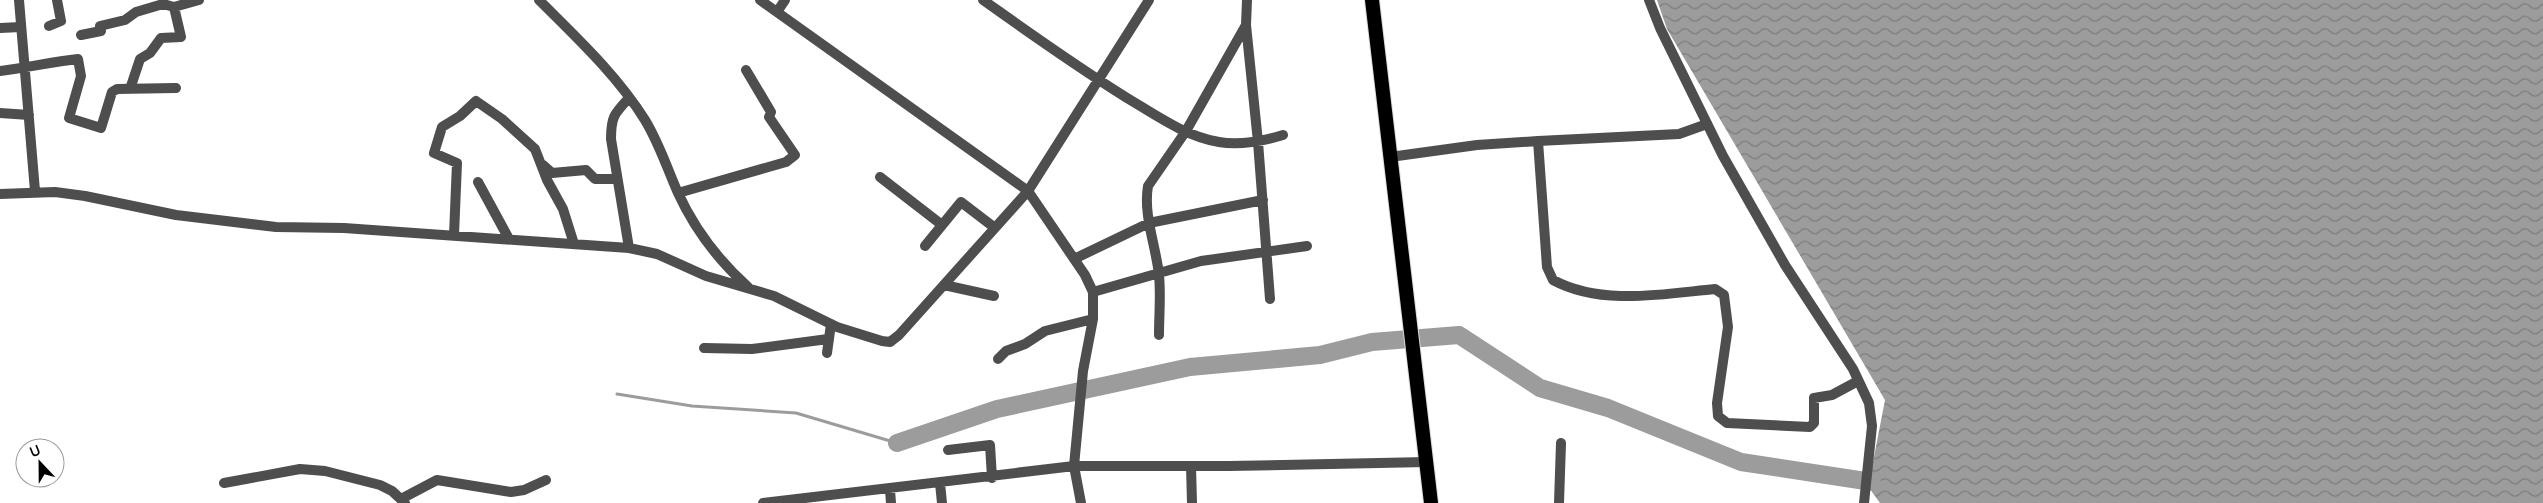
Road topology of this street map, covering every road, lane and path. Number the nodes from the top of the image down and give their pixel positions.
1 (19, 0) edge
2 (58, 0) edge
3 (199, 0) edge
4 (539, 0) edge
5 (760, 0) edge
6 (785, 0) edge
7 (983, 0) edge
8 (1149, 0) edge
9 (1247, 0) edge
10 (1372, 0) edge
11 (1649, 0) edge
12 (174, 7) junction
13 (777, 12) junction
14 (1246, 25) junction
15 (49, 26) dead end
16 (21, 27) junction
17 (0, 28) edge
18 (81, 35) dead end
19 (25, 68) junction
20 (746, 70) dead end
21 (0, 71) edge
22 (1097, 80) junction
23 (176, 88) dead end
24 (130, 89) junction
25 (629, 98) junction
26 (0, 113) edge
27 (29, 115) junction
28 (1707, 124) junction
29 (1186, 131) junction
30 (1283, 134) dead end
31 (1538, 140) junction
32 (1258, 142) junction
33 (1390, 156) junction
34 (540, 163) junction
35 (880, 177) dead end
36 (617, 179) junction
37 (478, 182) dead end
38 (35, 191) junction
39 (1028, 191) junction
40 (678, 193) junction
41 (0, 194) edge
42 (1263, 200) junction
43 (1149, 223) junction
44 (942, 225) junction
45 (995, 228) junction
46 (454, 235) junction
47 (508, 239) junction
48 (574, 244) junction
49 (925, 246) dead end
50 (1308, 246) dead end
51 (629, 248) junction
52 (1265, 252) junction
53 (1074, 259) junction
54 (1159, 275) junction
55 (944, 285) junction
56 (750, 289) junction
57 (1093, 292) junction
58 (994, 296) dead end
59 (1270, 299) dead end
60 (1093, 318) junction
61 (831, 324) junction
62 (1159, 334) dead end
63 (828, 339) junction
64 (704, 348) dead end
65 (827, 353) dead end
66 (998, 359) dead end
67 (1858, 381) junction
68 (1561, 442) dead end
69 (948, 450) dead end
70 (1427, 462) junction
71 (1074, 466) junction
72 (1191, 466) junction
73 (992, 478) junction
74 (546, 480) dead end
75 (224, 483) dead end
76 (940, 483) junction
77 (890, 490) junction
78 (839, 499) edge
79 (1865, 500) edge
80 (403, 501) edge
81 (790, 502) edge
82 (763, 503) edge
83 (891, 503) edge
84 (942, 503) edge
85 (1081, 503) edge
86 (1192, 503) edge
87 (1431, 503) edge
88 (1558, 503) edge

1 - 16 street
2 - 15 street
3 - 12 street
4 - 25 street
5 - 13 street
6 - 13 street
7 - 22 street
8 - 22 street
9 - 14 street
10 - 33 highway
11 - 28 street
12 - 18 street
12 - 24 street
13 - 39 street
14 - 29 street
14 - 32 street
16 - 17 street
16 - 19 street
19 - 21 street
19 - 24 street
19 - 27 street
20 - 40 street
22 - 29 street
22 - 39 street
23 - 24 street
25 - 36 street
25 - 40 street
26 - 27 street
27 - 38 street
28 - 31 street
28 - 67 street
29 - 32 street
29 - 43 street
30 - 32 street
31 - 33 street
31 - 67 street
32 - 42 street
33 - 70 highway
34 - 36 street
34 - 46 street
34 - 48 street
35 - 44 street
36 - 51 street
37 - 47 street
38 - 41 street
38 - 46 street
39 - 45 street
39 - 53 street
40 - 56 street
42 - 43 street
42 - 52 street
43 - 53 street
43 - 54 street
44 - 45 street
44 - 49 street
45 - 55 street
46 - 47 street
47 - 48 street
48 - 51 street
50 - 52 street
51 - 56 street
52 - 54 street
52 - 59 street
53 - 57 street
54 - 57 street
54 - 62 street
55 - 58 street
55 - 61 street
56 - 61 street
57 - 60 street
60 - 66 street
60 - 71 street
61 - 63 street
63 - 64 street
63 - 65 street
67 - 79 street
68 - 88 street
69 - 73 street
70 - 72 street
70 - 87 highway
71 - 72 street
71 - 73 street
71 - 85 street
72 - 86 street
73 - 76 street
74 - 80 street
75 - 80 street
76 - 77 street
76 - 84 street
77 - 78 street
77 - 83 street
78 - 81 street
81 - 82 street

